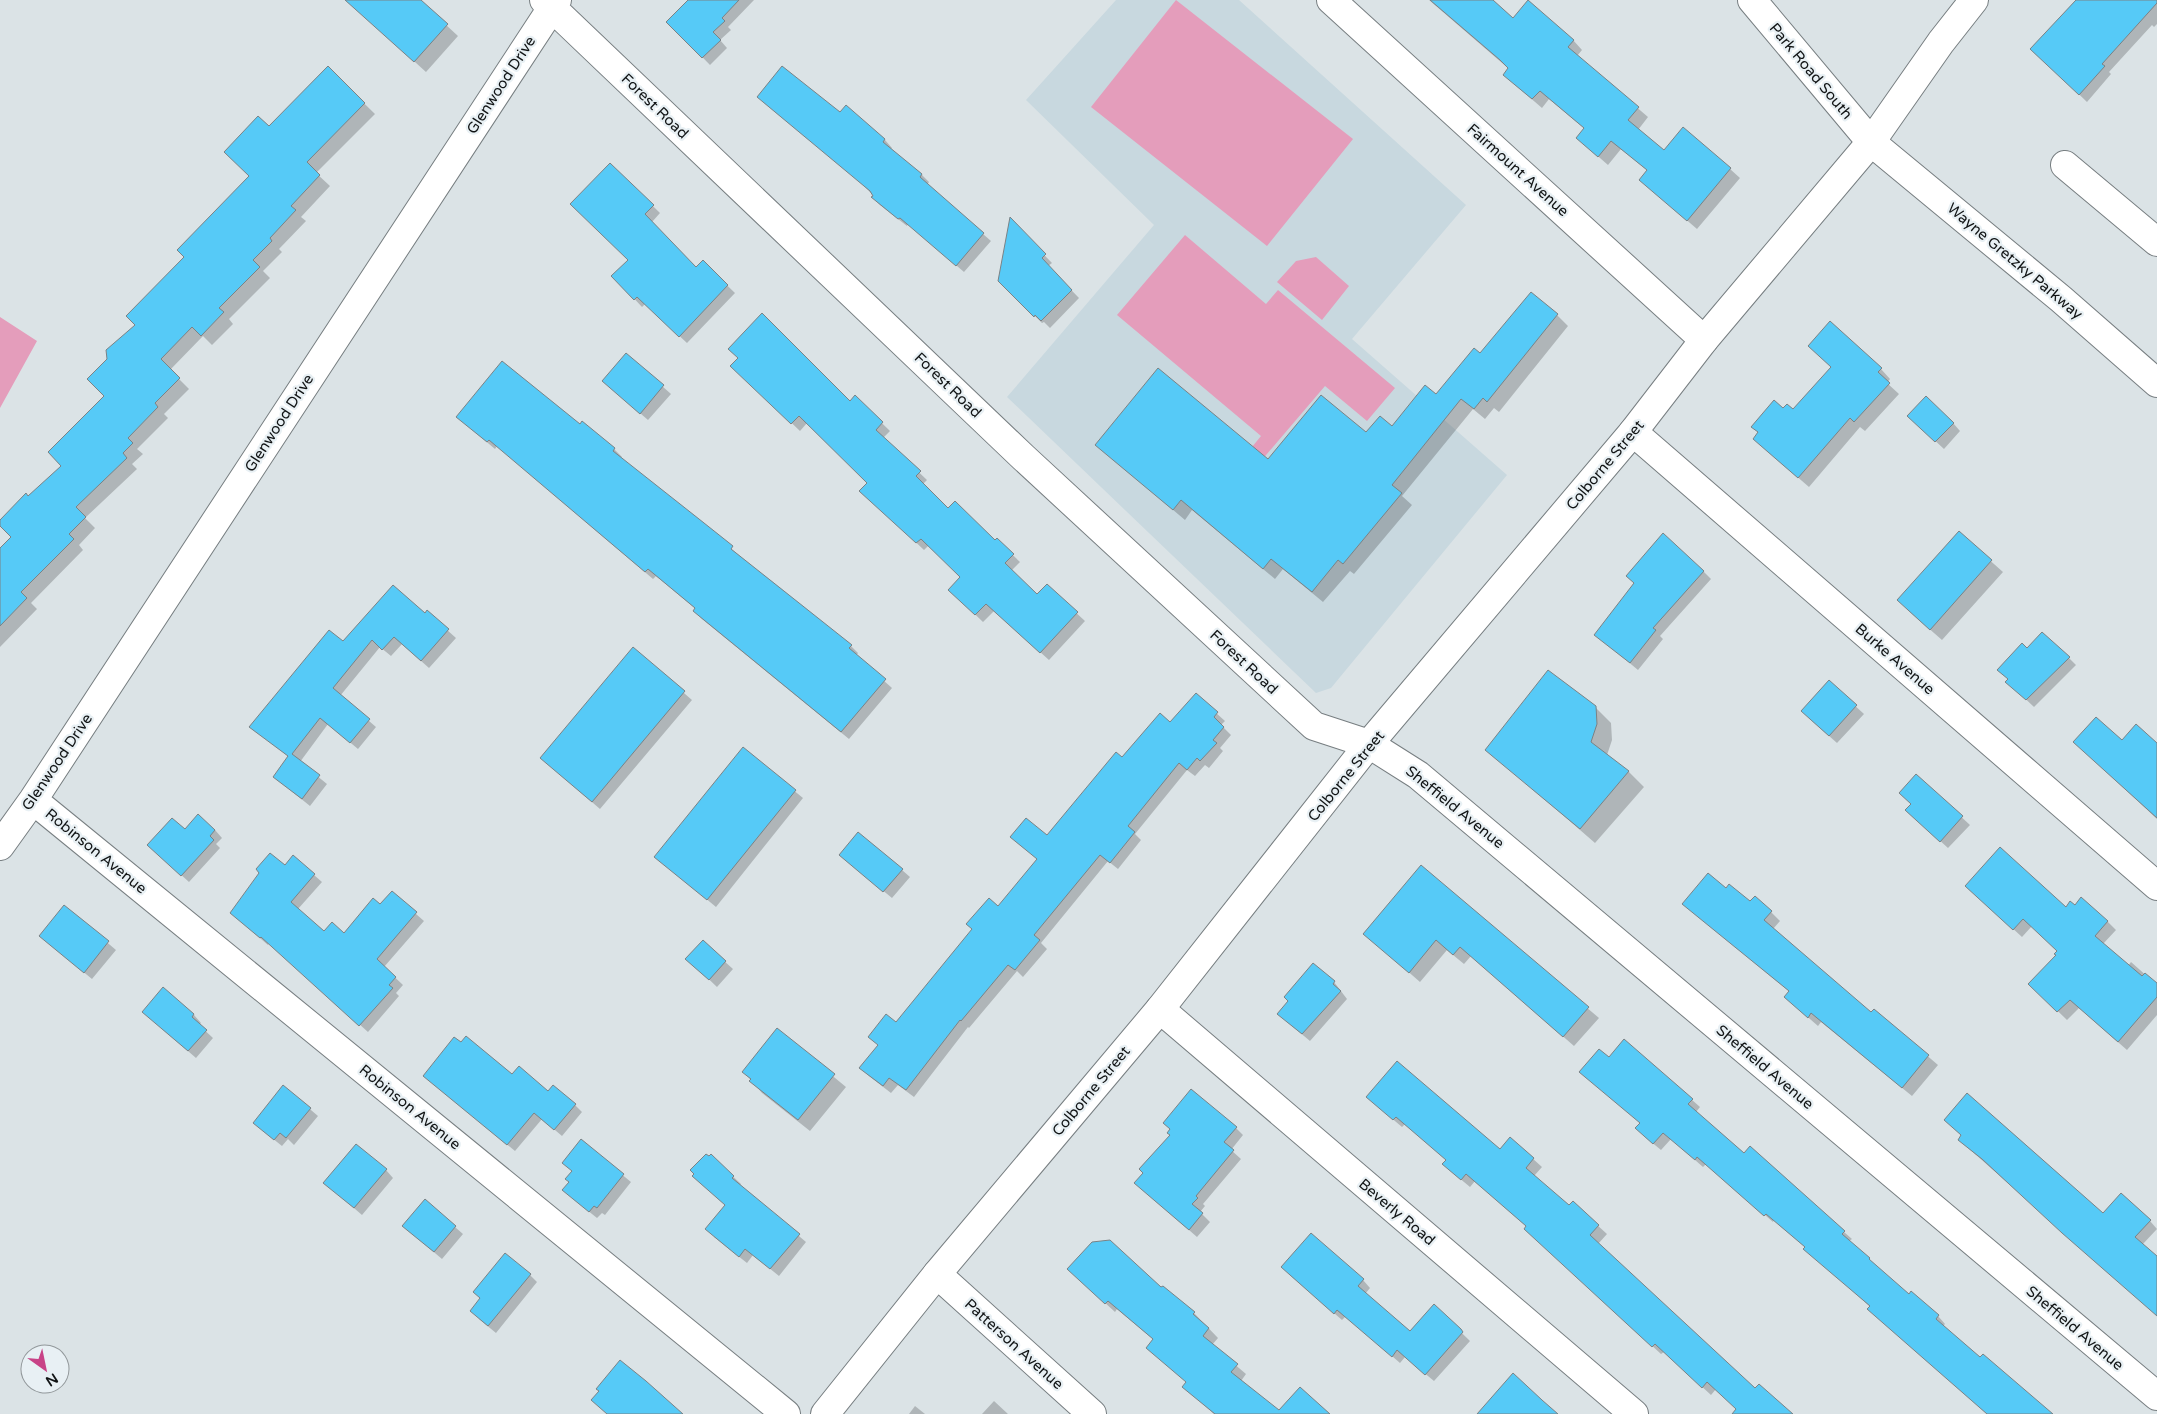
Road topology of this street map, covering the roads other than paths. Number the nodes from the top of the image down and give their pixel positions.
1 (1331, 0) edge
2 (1752, 0) edge
3 (1974, 0) edge
4 (551, 3) edge
5 (1871, 142) junction
6 (2065, 165) dead end
7 (2157, 242) edge
8 (1704, 340) junction
9 (2157, 383) edge
10 (1633, 432) junction
11 (1369, 744) junction
12 (33, 800) junction
13 (0, 846) edge
14 (2157, 886) edge
15 (1160, 1009) junction
16 (937, 1274) junction
17 (2157, 1396) edge
18 (786, 1414) edge
19 (825, 1414) edge
20 (1092, 1414) edge
21 (1634, 1414) edge

1 - 8 street, Fairmount Avenue
2 - 5 street, Park Road South
3 - 5 street, Colborne Street
4 - 11 street, Forest Road
4 - 12 street, Glenwood Drive
5 - 8 street, Colborne Street
5 - 9 street, Wayne Gretzky Parkway
6 - 7 street
8 - 10 street, Colborne Street
10 - 11 street, Colborne Street
10 - 14 street, Burke Avenue
11 - 15 street, Colborne Street
11 - 17 street, Sheffield Avenue
12 - 13 street, Glenwood Drive
12 - 18 street, Robinson Avenue
15 - 16 street, Colborne Street
15 - 21 street, Beverly Road
16 - 19 street, Colborne Street
16 - 20 street, Patterson Avenue

